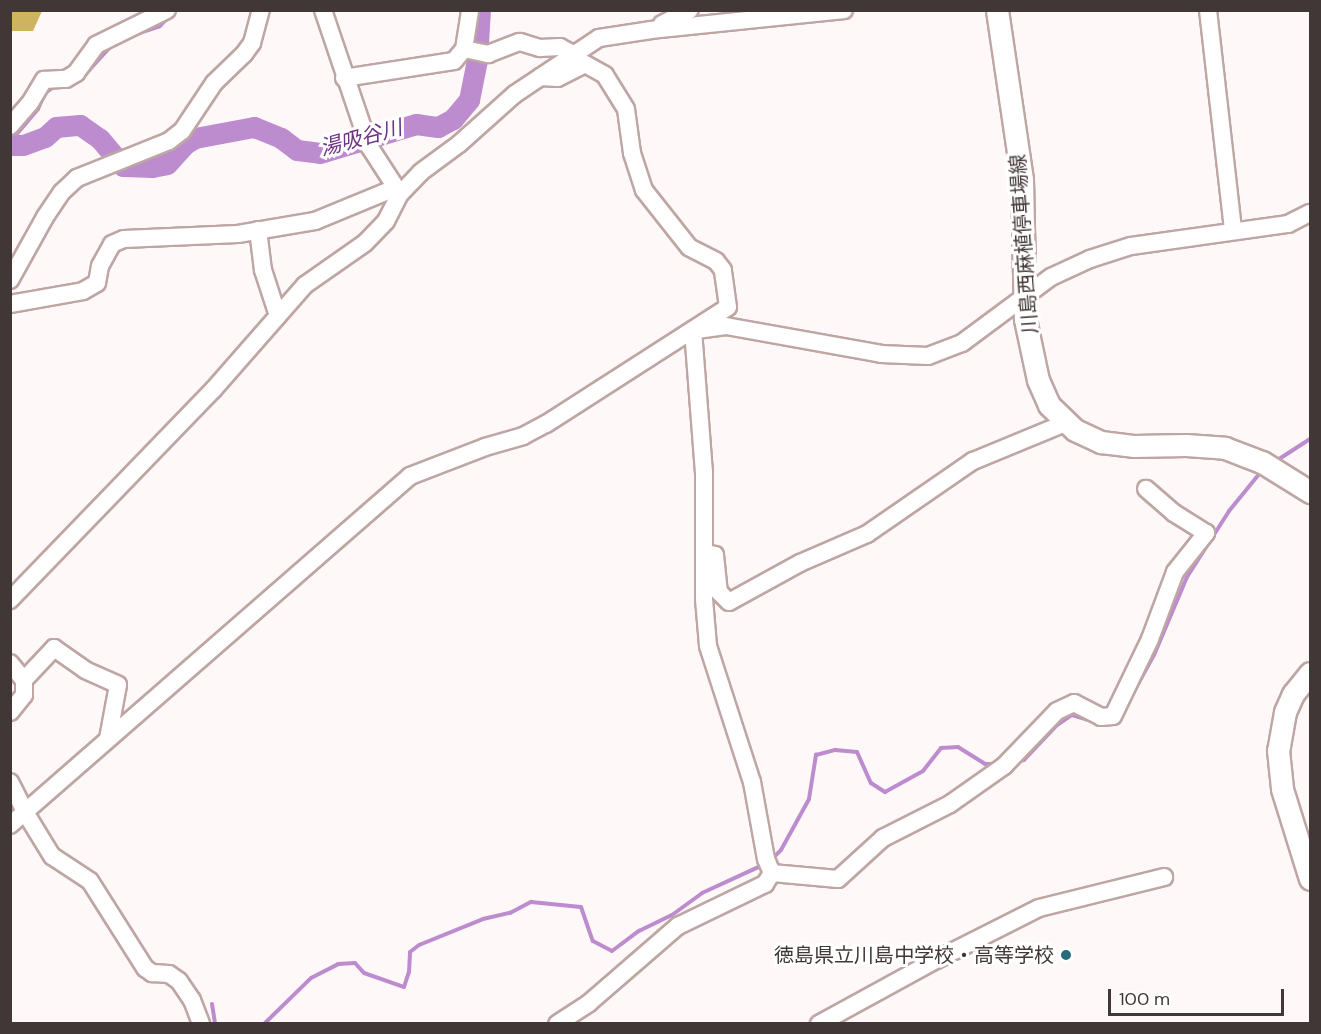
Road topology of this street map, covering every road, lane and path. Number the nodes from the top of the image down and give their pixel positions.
1 (166, 10) edge
2 (261, 10) edge
3 (323, 10) edge
4 (470, 10) edge
5 (690, 10) edge
6 (844, 10) edge
7 (997, 10) edge
8 (1208, 10) edge
9 (651, 30) junction
10 (474, 51) junction
11 (573, 54) junction
12 (540, 77) junction
13 (344, 78) junction
14 (10, 126) edge
15 (397, 191) junction
16 (1311, 213) edge
17 (258, 230) junction
18 (1233, 231) junction
19 (10, 280) edge
20 (1025, 297) junction
21 (10, 304) edge
22 (278, 316) junction
23 (693, 330) junction
24 (1065, 423) junction
25 (1146, 489) dead end
26 (1311, 492) edge
27 (704, 553) junction
28 (10, 600) edge
29 (10, 663) edge
30 (1311, 673) edge
31 (24, 680) junction
32 (10, 712) edge
33 (108, 739) junction
34 (10, 782) edge
35 (25, 812) junction
36 (10, 825) edge
37 (769, 867) junction
38 (1164, 877) dead end
39 (1311, 879) edge
40 (201, 1023) edge
41 (557, 1023) edge
42 (819, 1023) edge

1 - 14 street
2 - 19 street
3 - 13 street
4 - 10 street
5 - 9 street
6 - 9 street
7 - 20 main road, 川島西麻植停車場線
8 - 18 street
9 - 11 street
10 - 11 street
10 - 13 street
11 - 12 street
12 - 15 street
12 - 23 street
13 - 15 street
15 - 17 street
15 - 22 street
16 - 18 street
17 - 21 street
17 - 22 street
18 - 20 street
20 - 23 street
20 - 24 main road, 川島西麻植停車場線
22 - 28 street
23 - 27 street
23 - 33 street
24 - 26 main road, 川島西麻植停車場線
24 - 27 street
25 - 37 street
27 - 37 street
29 - 31 street
30 - 39 main road
31 - 32 street
31 - 33 street
33 - 35 street
34 - 35 street
35 - 36 street
35 - 40 street
37 - 41 street
38 - 42 street

